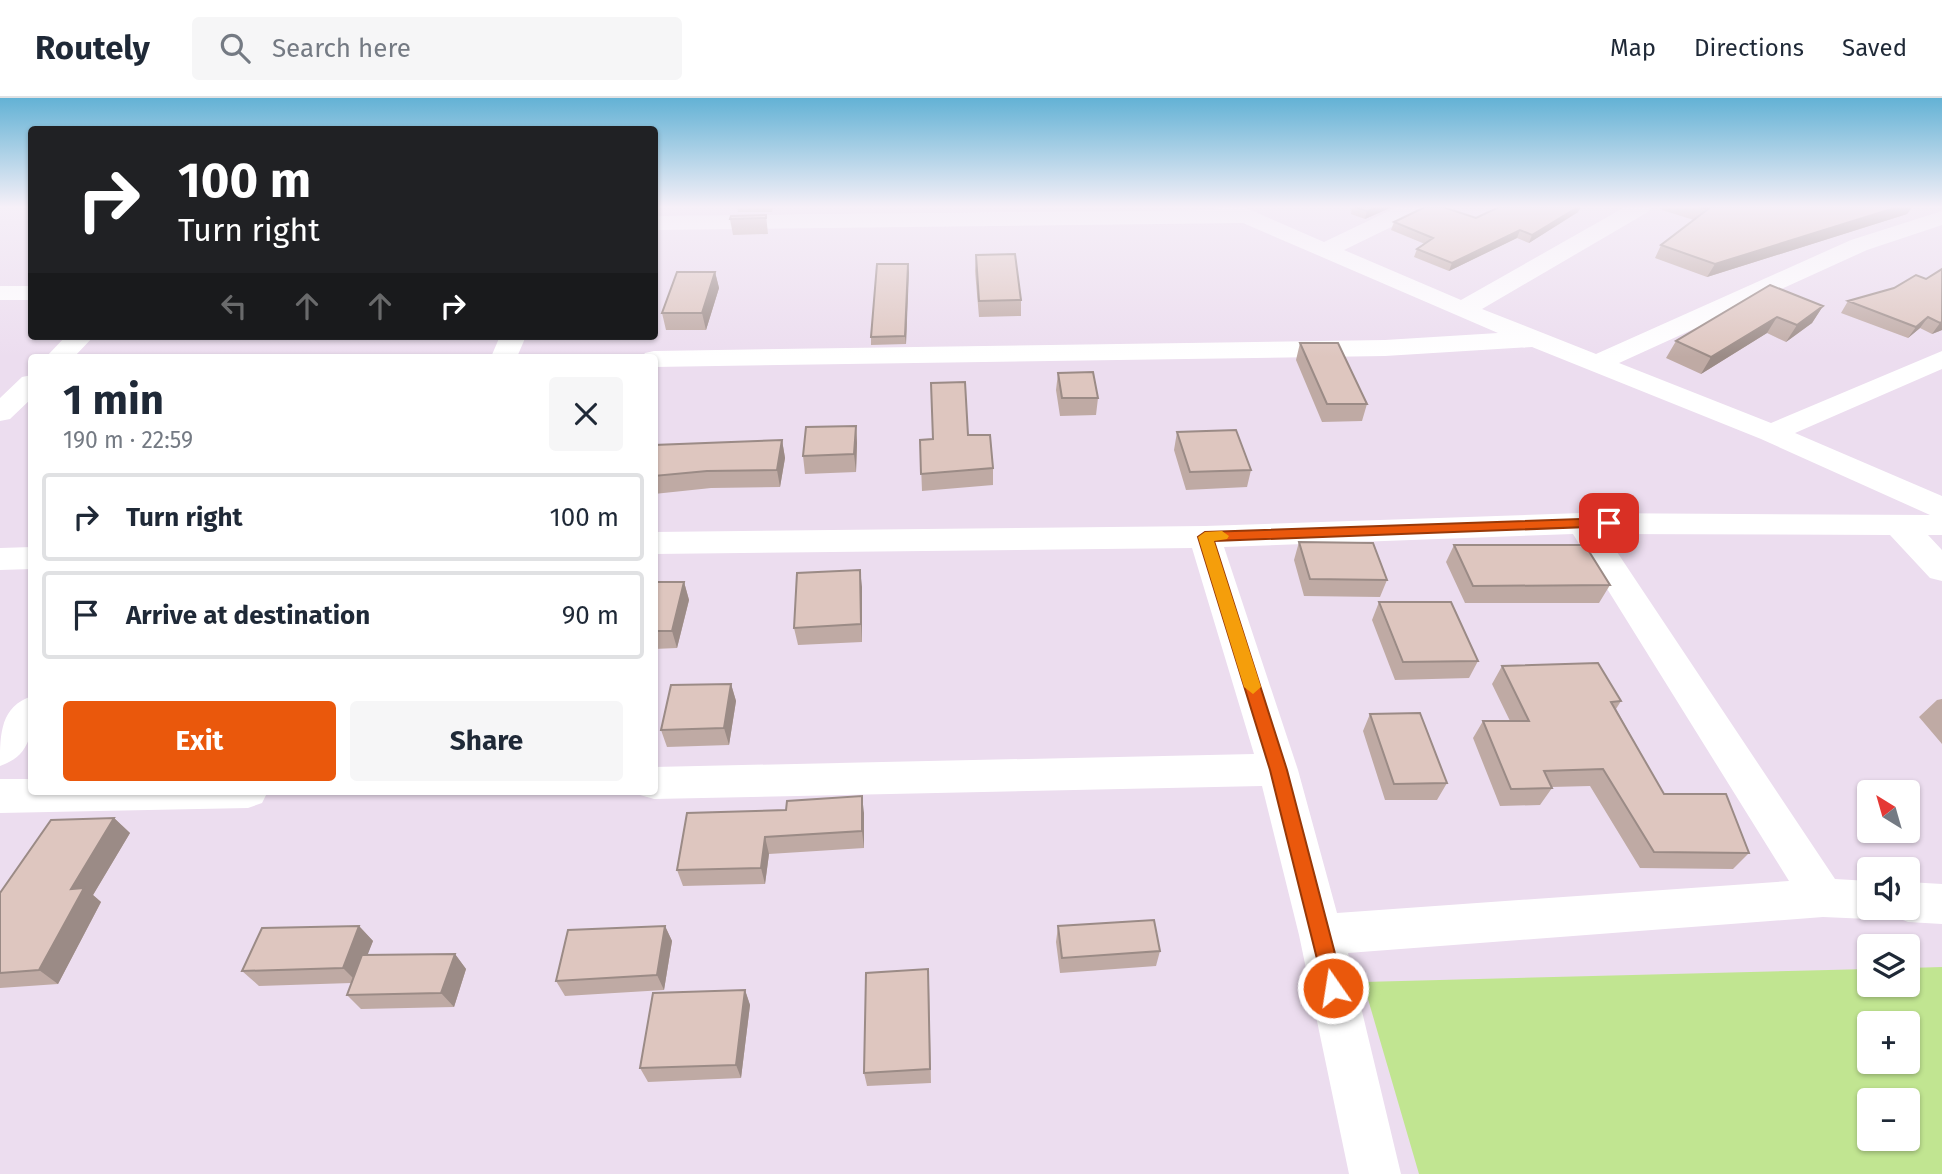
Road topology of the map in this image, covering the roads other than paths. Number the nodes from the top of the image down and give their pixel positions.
1 (1341, 257) edge
2 (1553, 257) edge
3 (1832, 257) edge
4 (0, 293) edge
5 (28, 293) edge
6 (1462, 310) junction
7 (77, 340) edge
8 (1534, 340) junction
9 (62, 354) edge
10 (658, 359) edge
11 (1942, 359) edge
12 (1598, 363) junction
13 (28, 387) edge
14 (0, 413) edge
15 (1771, 433) junction
16 (1942, 508) edge
17 (1583, 523) junction
18 (1942, 525) edge
19 (1899, 526) junction
20 (1205, 537) junction
21 (658, 543) edge
22 (28, 558) edge
23 (0, 559) edge
24 (1942, 570) edge
25 (28, 715) edge
26 (0, 750) edge
27 (1279, 770) junction
28 (658, 783) edge
29 (50, 795) edge
30 (0, 796) edge
31 (1823, 898) junction
32 (1857, 899) edge
33 (1920, 903) edge
34 (1942, 904) edge
35 (1321, 935) junction
36 (1375, 1174) edge

1 - 6 street
2 - 6 street
3 - 12 street
4 - 5 street
6 - 8 street
7 - 9 street
8 - 10 street
8 - 12 street
11 - 15 street
12 - 15 street
13 - 14 street
15 - 16 street
17 - 19 street
17 - 20 street
17 - 31 street
18 - 19 street
19 - 24 street
20 - 21 street
20 - 27 street
22 - 23 street
25 - 26 street
27 - 28 street
27 - 35 street
29 - 30 street
31 - 32 street
31 - 35 street
33 - 34 street
35 - 36 street

